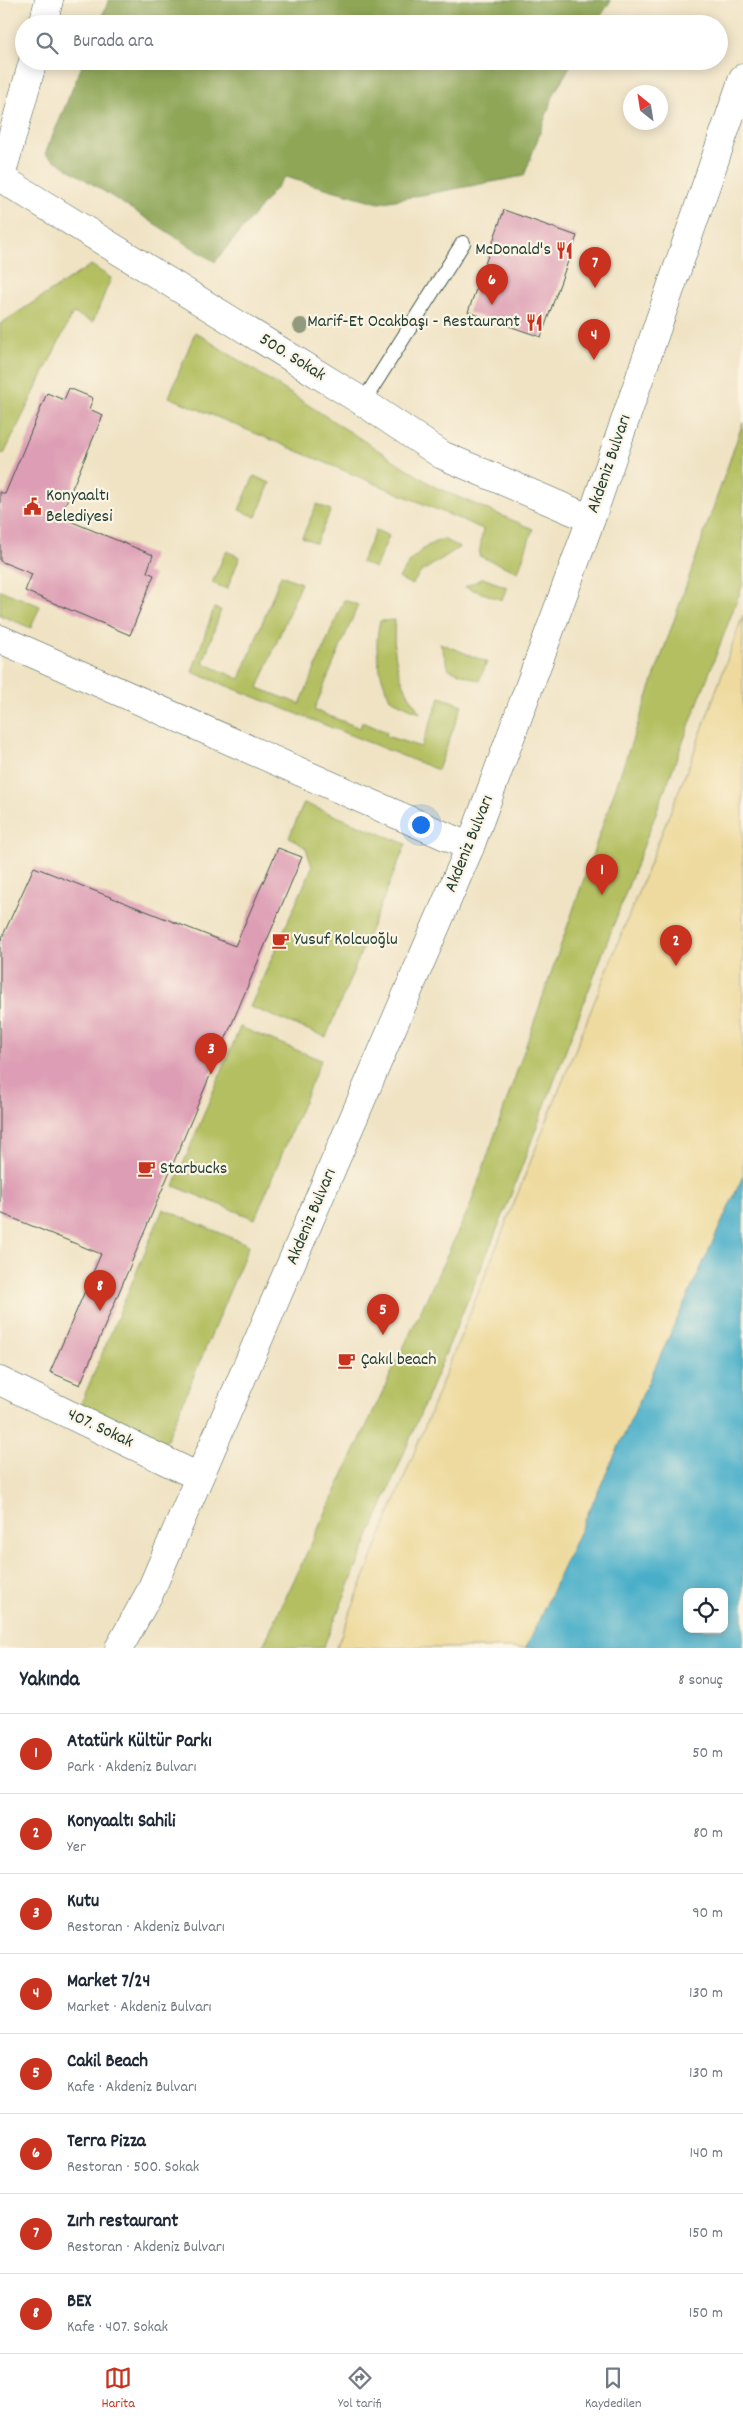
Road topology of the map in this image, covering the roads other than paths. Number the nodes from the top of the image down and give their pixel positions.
1 (50, 0) edge
2 (46, 15) edge
3 (31, 70) edge
4 (743, 78) edge
5 (1, 179) edge
6 (463, 243) dead end
7 (363, 402) junction
8 (591, 519) junction
9 (0, 639) edge
10 (470, 847) junction
11 (0, 1381) edge
12 (199, 1477) junction
13 (150, 1592) junction
14 (119, 1648) edge
15 (135, 1648) edge

1 - 2 main road
3 - 5 main road
4 - 8 main road, Akdeniz Bulvarı
5 - 7 main road, 500. Sokak
6 - 7 lane
7 - 8 main road, 500. Sokak
8 - 10 main road, Akdeniz Bulvarı
9 - 10 main road
10 - 12 main road, Akdeniz Bulvarı
11 - 12 main road, 407. Sokak
12 - 13 main road, Akdeniz Bulvarı
13 - 14 main road, Akdeniz Bulvarı
13 - 15 main road, Akdeniz Bulvarı

